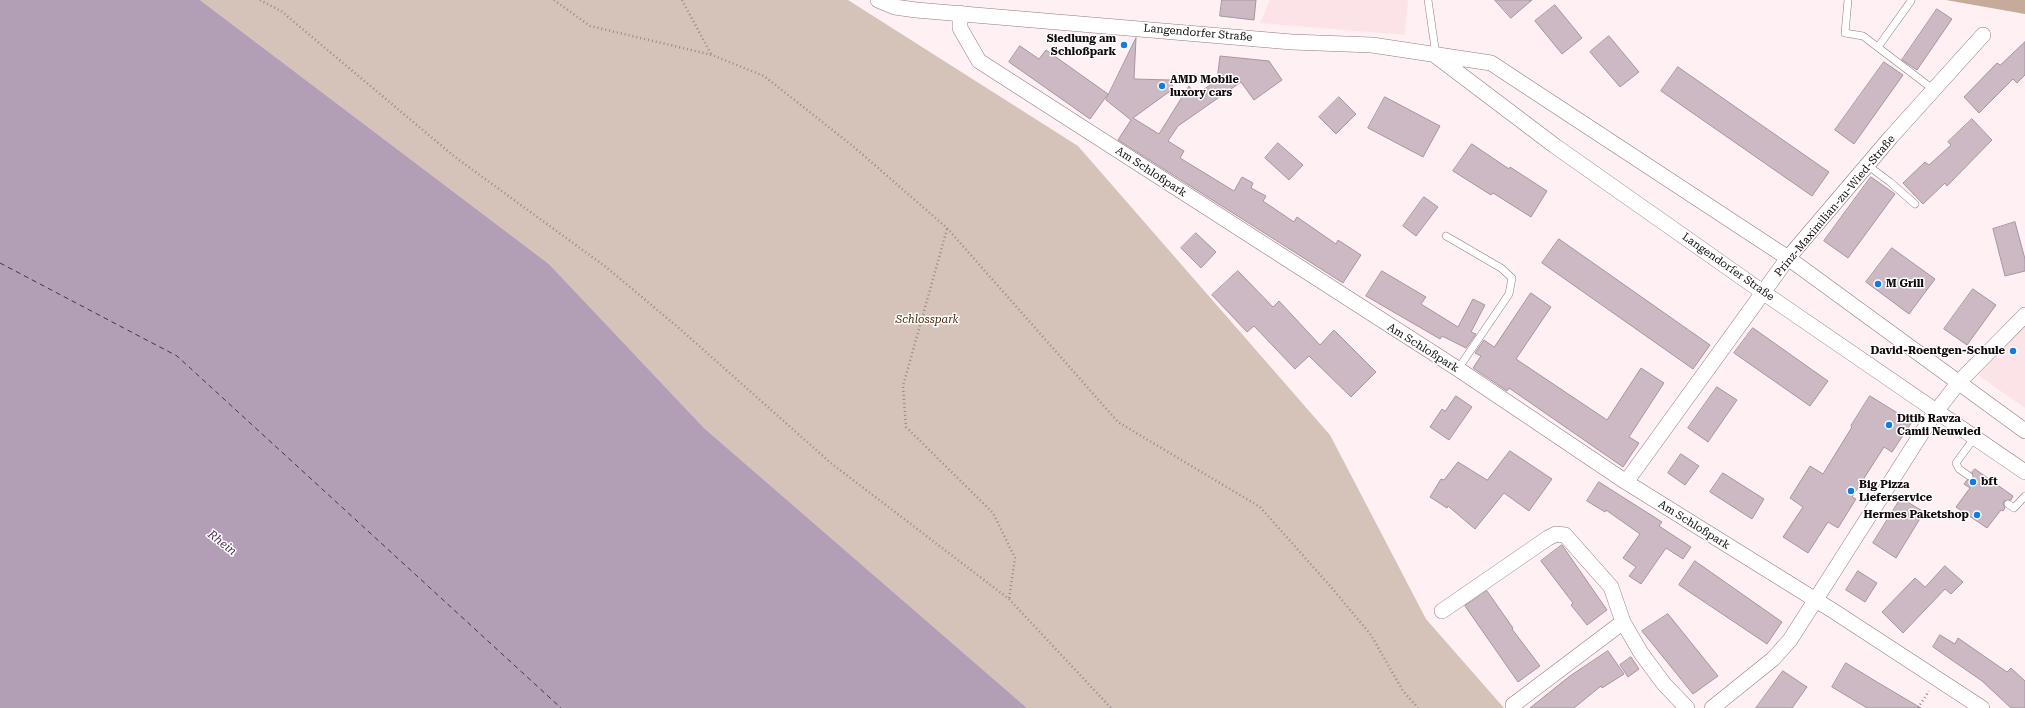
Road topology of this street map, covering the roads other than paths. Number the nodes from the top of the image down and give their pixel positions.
1 (878, 0) edge
2 (1428, 0) edge
3 (1848, 0) edge
4 (1912, 1) dead end
5 (960, 13) junction
6 (1983, 35) dead end
7 (1878, 48) junction
8 (1436, 56) junction
9 (1934, 90) junction
10 (1867, 165) junction
11 (1915, 204) dead end
12 (1446, 236) dead end
13 (1788, 258) junction
14 (1764, 293) junction
15 (2025, 315) edge
16 (1458, 370) junction
17 (1958, 383) junction
18 (1937, 410) junction
19 (2025, 431) edge
20 (1975, 437) junction
21 (2025, 472) edge
22 (1969, 476) dead end
23 (1626, 482) junction
24 (2025, 496) edge
25 (2008, 504) dead end
26 (1815, 600) junction
27 (1442, 611) dead end
28 (1623, 622) junction
29 (1513, 705) dead end
30 (1687, 708) edge
31 (1712, 708) edge
32 (1982, 708) edge

1 - 5 street
2 - 8 lane
3 - 7 lane
4 - 7 lane
5 - 8 street, Langendorfer Straße
5 - 16 street, Am Schloßpark
6 - 9 street, Prinz-Maximilian-zu-Wied-Straße
7 - 9 lane
8 - 13 street, Langendorfer Straße
8 - 14 street, Langendorfer Straße
9 - 10 street, Prinz-Maximilian-zu-Wied-Straße
10 - 11 lane
10 - 13 street, Prinz-Maximilian-zu-Wied-Straße
12 - 16 lane
13 - 14 street, Prinz-Maximilian-zu-Wied-Straße
13 - 17 street, Langendorfer Straße
14 - 18 street, Langendorfer Straße
14 - 23 street, Prinz-Maximilian-zu-Wied-Straße
15 - 17 street
16 - 23 street, Am Schloßpark
17 - 18 street
17 - 19 street, Langendorfer Straße
18 - 20 street, Langendorfer Straße
18 - 26 street
20 - 21 street, Langendorfer Straße
20 - 22 lane
23 - 26 street, Am Schloßpark
24 - 25 lane
26 - 31 street
26 - 32 street, Am Schloßpark
27 - 28 street
28 - 29 street
28 - 30 street

